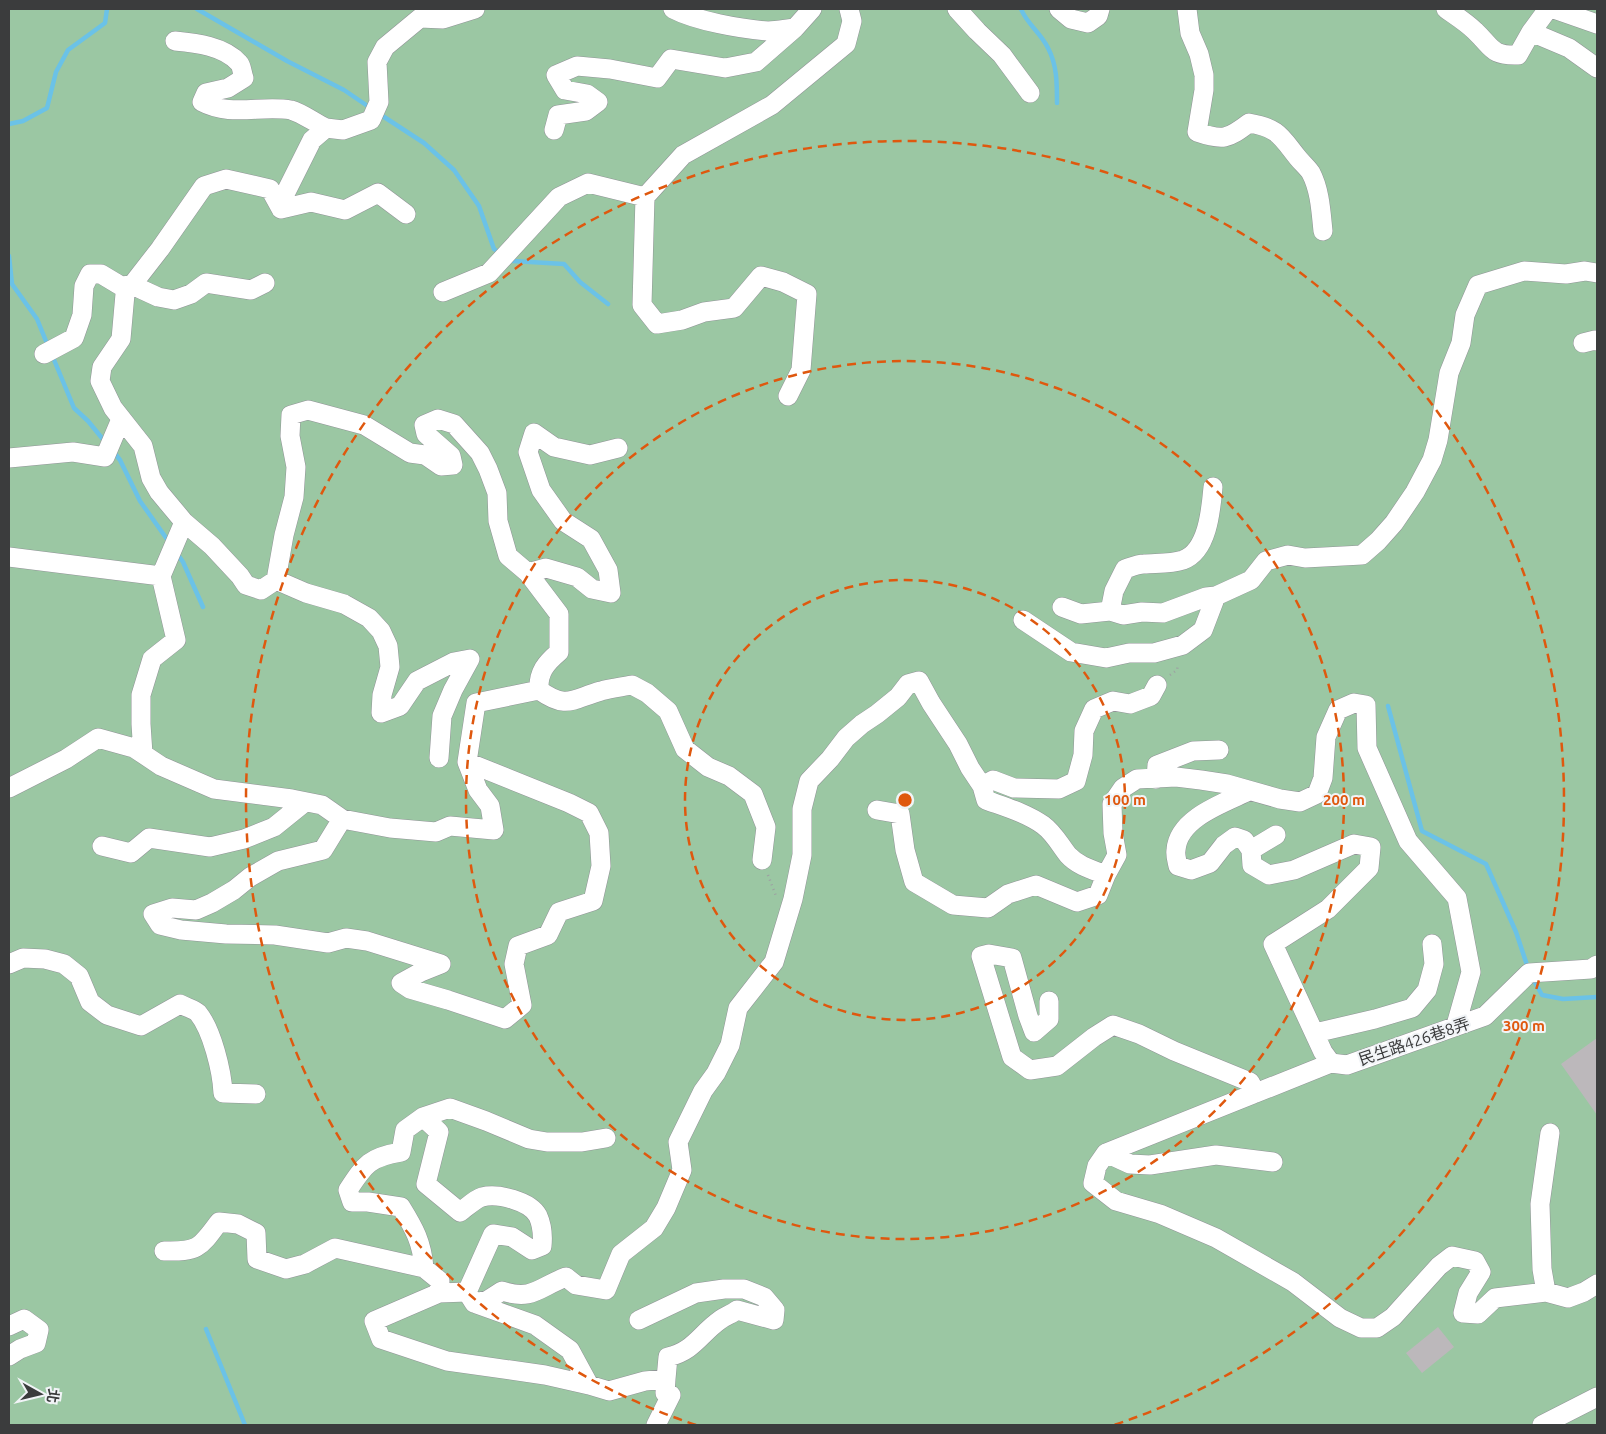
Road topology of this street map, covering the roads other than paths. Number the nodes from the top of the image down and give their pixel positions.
1 (475, 9) edge
2 (673, 9) edge
3 (812, 9) edge
4 (849, 9) edge
5 (957, 9) edge
6 (1059, 9) edge
7 (1100, 9) edge
8 (1187, 9) edge
9 (1446, 9) edge
10 (1548, 9) edge
11 (1554, 9) edge
12 (1597, 24) edge
13 (795, 28) junction
14 (1531, 32) junction
15 (175, 41) dead end
16 (1569, 48) junction
17 (1597, 52) edge
18 (1597, 68) edge
19 (1030, 92) dead end
20 (326, 128) junction
21 (554, 130) dead end
22 (645, 197) junction
23 (281, 208) junction
24 (406, 214) dead end
25 (1323, 231) dead end
26 (1577, 272) junction
27 (1597, 273) edge
28 (265, 283) dead end
29 (1597, 283) edge
30 (132, 285) junction
31 (444, 292) dead end
32 (51, 349) dead end
33 (788, 396) dead end
34 (121, 419) junction
35 (618, 448) dead end
36 (9, 458) edge
37 (1213, 487) dead end
38 (181, 529) junction
39 (9, 557) edge
40 (528, 573) junction
41 (161, 576) junction
42 (276, 580) junction
43 (1216, 596) junction
44 (1062, 607) dead end
45 (1110, 611) junction
46 (1023, 620) dead end
47 (1157, 685) road end
48 (539, 690) junction
49 (1218, 750) dead end
50 (143, 754) junction
51 (440, 758) dead end
52 (467, 762) junction
53 (1156, 779) junction
54 (982, 786) junction
55 (9, 788) edge
56 (1249, 791) junction
57 (305, 802) junction
58 (877, 810) dead end
59 (342, 819) junction
60 (1276, 835) dead end
61 (102, 846) dead end
62 (1251, 850) junction
63 (762, 860) road end
64 (1106, 875) junction
65 (1432, 944) dead end
66 (9, 964) edge
67 (1597, 965) edge
68 (1049, 1001) dead end
69 (1456, 1025) junction
70 (1315, 1033) junction
71 (1331, 1063) junction
72 (1256, 1093) junction
73 (256, 1094) dead end
74 (423, 1117) junction
75 (1550, 1133) dead end
76 (606, 1138) dead end
77 (1106, 1153) junction
78 (1274, 1162) dead end
79 (164, 1251) dead end
80 (424, 1268) junction
81 (1597, 1284) edge
82 (1546, 1292) junction
83 (439, 1293) junction
84 (471, 1298) junction
85 (639, 1320) dead end
86 (9, 1326) edge
87 (9, 1356) edge
88 (666, 1379) junction
89 (590, 1385) junction
90 (1597, 1396) edge
91 (656, 1425) edge
92 (1542, 1425) edge

1 - 20 street
2 - 13 street
3 - 13 street
4 - 22 street
5 - 19 street
6 - 7 street
8 - 25 street
9 - 14 street
10 - 14 street
11 - 12 street
13 - 21 street
14 - 16 street
15 - 20 street
16 - 17 street
16 - 18 street
20 - 23 street
22 - 31 street
22 - 33 street
23 - 24 street
23 - 30 street
26 - 27 street
26 - 29 street
26 - 43 street
28 - 30 street
30 - 32 street
30 - 34 street
34 - 36 street
34 - 38 street
35 - 40 street
37 - 45 street
38 - 41 street
38 - 42 street
39 - 41 street
40 - 42 street
40 - 48 street
41 - 50 street
42 - 51 street
43 - 45 street
43 - 46 street
44 - 45 street
47 - 54 street
48 - 52 street
48 - 63 street
49 - 53 street
50 - 55 street
50 - 57 street
52 - 59 street
52 - 59 street
53 - 56 street
53 - 64 street
54 - 64 street
54 - 84 street
56 - 62 street
56 - 69 street
57 - 59 street
57 - 61 street
58 - 64 street
60 - 62 street
62 - 70 street
65 - 70 street
66 - 73 street
67 - 69 street, 民生路426巷8弄
68 - 72 street
69 - 71 street, 民生路426巷8弄
70 - 71 street
71 - 72 street, 民生路426巷8弄
72 - 77 street, 民生路426巷8弄
74 - 76 street
74 - 80 street
74 - 84 street
75 - 82 street
77 - 78 street
77 - 82 street
79 - 80 street
80 - 83 street
81 - 82 street
83 - 84 street
83 - 89 street
84 - 89 street
85 - 88 street
86 - 87 street
88 - 89 street
88 - 91 street
90 - 92 street

